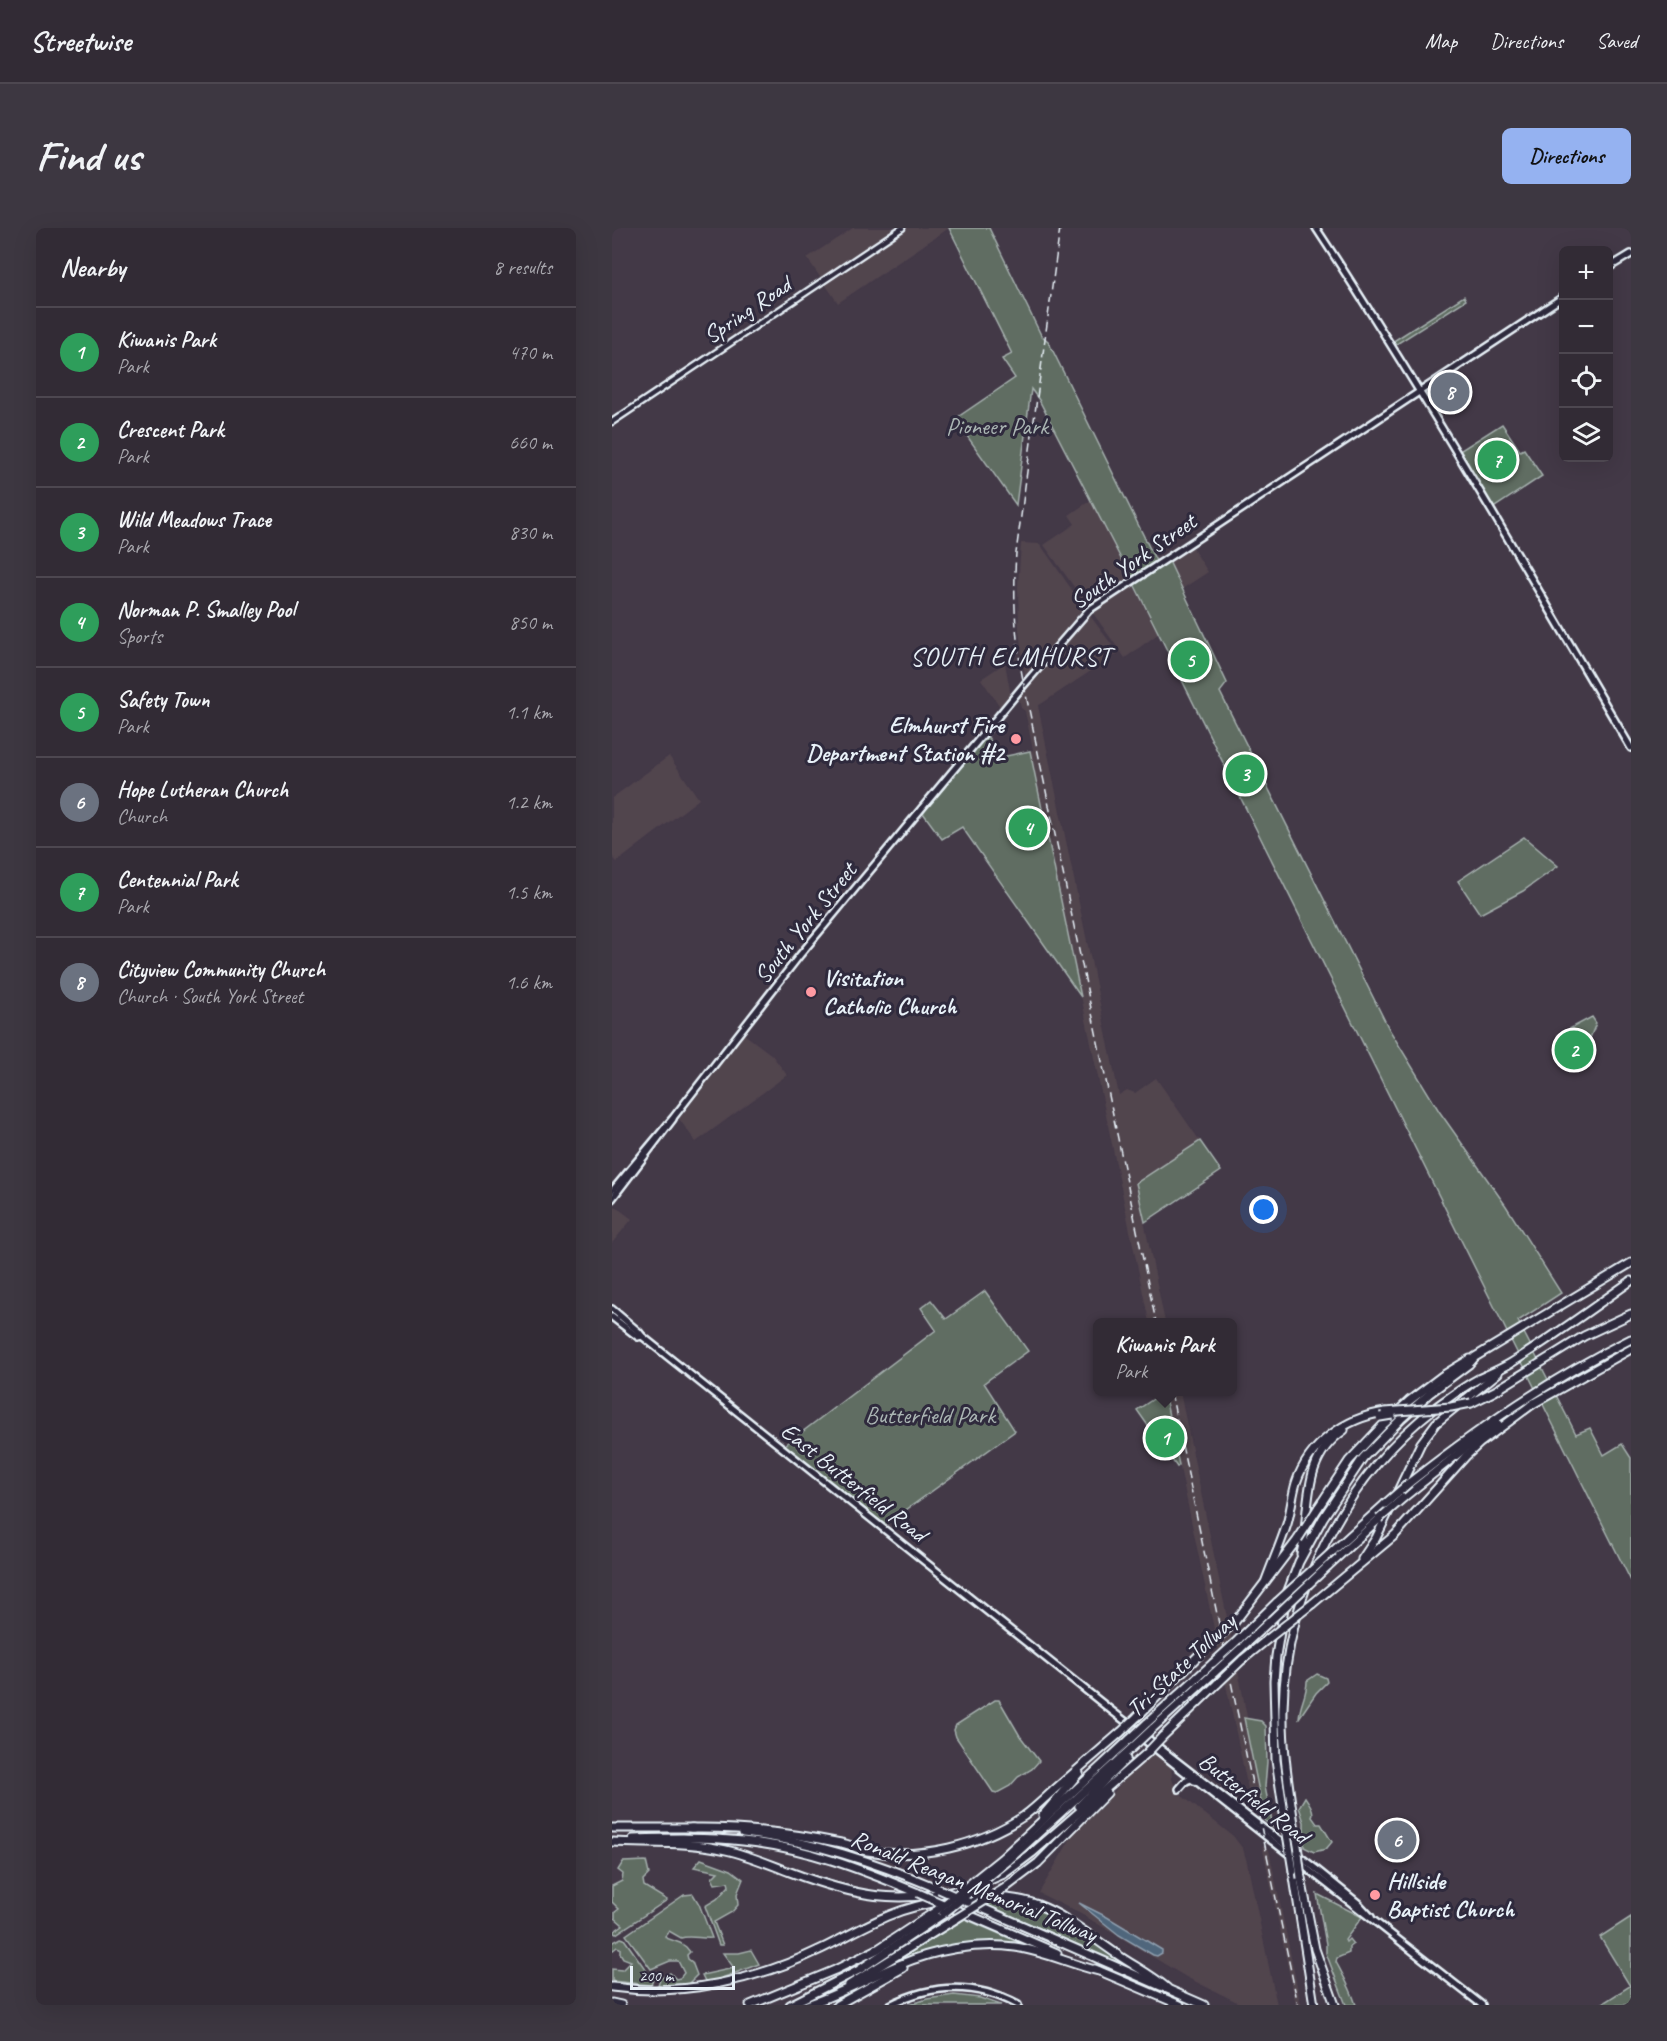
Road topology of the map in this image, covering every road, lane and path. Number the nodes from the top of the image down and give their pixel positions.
1 (902, 228) edge
2 (1316, 228) edge
3 (1631, 254) edge
4 (1613, 265) edge
5 (1559, 300) edge
6 (1418, 391) junction
7 (612, 422) edge
8 (1631, 748) edge
9 (673, 1118) junction
10 (612, 1191) edge
11 (612, 1199) edge
12 (1631, 1263) edge
13 (1631, 1281) edge
14 (612, 1309) edge
15 (1631, 1314) edge
16 (612, 1317) edge
17 (642, 1336) junction
18 (1631, 1339) edge
19 (1631, 1349) edge
20 (1475, 1357) junction
21 (1512, 1363) junction
22 (1534, 1403) junction
23 (1382, 1415) junction
24 (1299, 1562) junction
25 (1266, 1580) junction
26 (1342, 1580) junction
27 (1043, 1656) joint
28 (1112, 1711) junction
29 (1151, 1728) junction
30 (1135, 1743) junction
31 (1147, 1752) junction
32 (1092, 1757) junction
33 (1196, 1782) junction
34 (1179, 1789) dead end
35 (612, 1828) edge
36 (691, 1828) junction
37 (1028, 1834) junction
38 (612, 1841) edge
39 (1041, 1845) junction
40 (1005, 1860) junction
41 (940, 1913) junction
42 (1371, 1917) junction
43 (941, 1953) junction
44 (1098, 1971) junction
45 (612, 1987) edge
46 (1167, 1988) junction
47 (612, 2002) edge
48 (621, 2005) edge
49 (750, 2005) edge
50 (790, 2005) edge
51 (808, 2005) edge
52 (837, 2005) edge
53 (890, 2005) edge
54 (1018, 2005) edge
55 (1180, 2005) edge
56 (1204, 2005) edge
57 (1314, 2005) edge
58 (1335, 2005) edge
59 (1482, 2005) edge

1 - 7 street, Spring Road
2 - 6 main road
3 - 4 main road
5 - 6 main road, South York Street
6 - 8 main road
6 - 9 main road, South York Street
9 - 10 main road, South York Street
9 - 11 main road, South York Street
12 - 20 highway
13 - 21 highway
14 - 17 main road, East Butterfield Road
15 - 23 highway, bridge
16 - 17 main road, East Butterfield Road
17 - 27 main road, East Butterfield Road
18 - 29 highway, Tri-State Tollway, bridge
19 - 22 highway, Tri-State Tollway
20 - 24 highway
20 - 25 highway, bridge
21 - 26 highway
21 - 58 highway, bridge
22 - 26 highway
22 - 29 highway, Tri-State Tollway, bridge
23 - 24 highway
23 - 25 highway
24 - 57 highway, bridge
25 - 32 highway, bridge
26 - 31 highway, bridge
27 - 28 main road, Butterfield Road
28 - 33 main road, Butterfield Road
28 - 42 main road, Butterfield Road
29 - 30 highway, Tri-State Tollway, bridge
29 - 30 highway, bridge
30 - 37 highway, Tri-State Tollway
30 - 39 highway
30 - 40 highway, Tri-State Tollway
31 - 39 highway
31 - 51 highway, bridge
32 - 36 highway
32 - 37 highway
33 - 34 main road
33 - 42 main road, Butterfield Road
35 - 36 highway, Ronald Reagan Memorial Tollway
36 - 46 highway, Ronald Reagan Memorial Tollway, bridge
37 - 40 highway, Tri-State Tollway
38 - 39 highway
38 - 44 highway, Ronald Reagan Memorial Tollway, bridge
40 - 41 highway, Tri-State Tollway, bridge
41 - 49 highway, Tri-State Tollway
41 - 50 highway, Tri-State Tollway
42 - 59 main road, Butterfield Road
43 - 44 highway
43 - 51 highway
43 - 52 highway
44 - 55 highway, Ronald Reagan Memorial Tollway
45 - 46 highway
46 - 56 highway, Ronald Reagan Memorial Tollway
47 - 48 highway
53 - 54 main road

